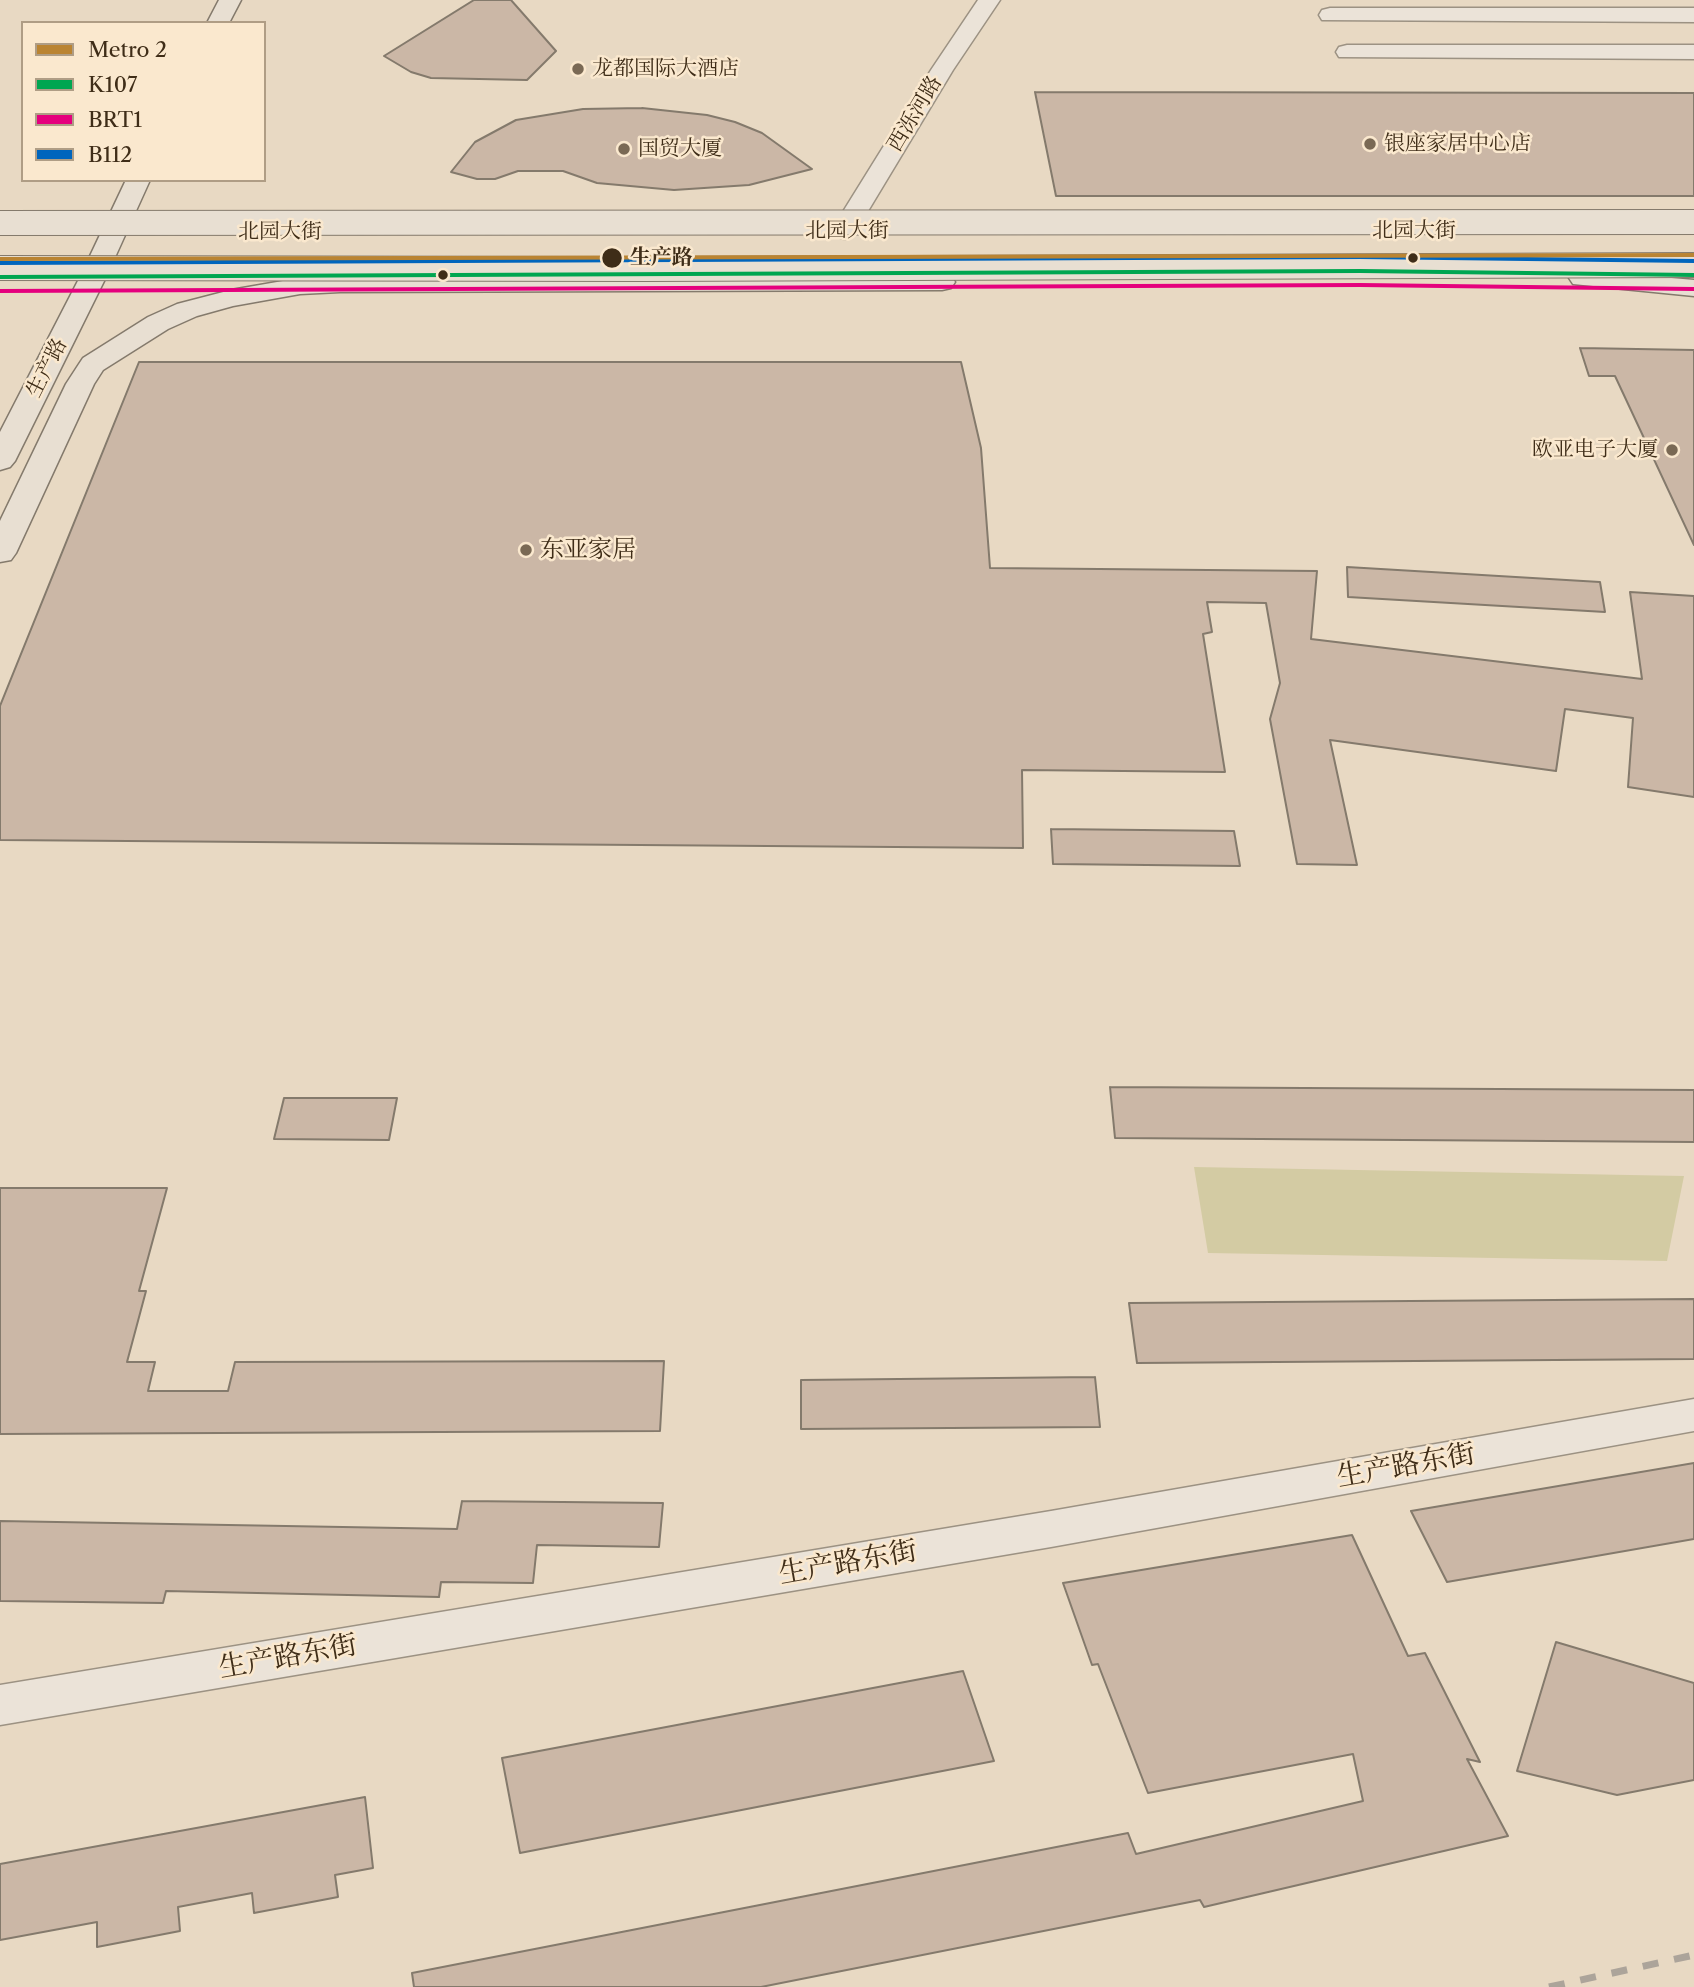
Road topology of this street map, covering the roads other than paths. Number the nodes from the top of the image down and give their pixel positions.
1 (230, 0) edge
2 (989, 0) edge
3 (1513, 8) edge
4 (1330, 15) dead end
5 (1694, 15) edge
6 (219, 21) edge
7 (1347, 52) dead end
8 (1536, 52) junction
9 (1694, 52) edge
10 (137, 182) edge
11 (1115, 222) junction
12 (1694, 222) edge
13 (0, 223) edge
14 (892, 223) junction
15 (115, 230) junction
16 (844, 230) junction
17 (1694, 230) edge
18 (0, 231) edge
19 (1694, 242) edge
20 (1343, 243) junction
21 (0, 244) edge
22 (625, 244) junction
23 (1694, 265) edge
24 (1327, 266) junction
25 (0, 268) edge
26 (646, 269) junction
27 (94, 275) junction
28 (1694, 275) edge
29 (0, 276) edge
30 (1582, 278) junction
31 (942, 282) junction
32 (1114, 282) junction
33 (1694, 282) edge
34 (1694, 288) edge
35 (0, 461) edge
36 (0, 553) edge
37 (1694, 1415) edge
38 (0, 1706) edge

1 - 6 main road
2 - 16 street, 西泺河路
3 - 4 street
3 - 5 street
3 - 8 street
7 - 8 street
8 - 9 street
10 - 15 main road
11 - 12 main road, bridge
11 - 14 main road, bridge
11 - 20 main road, bridge
13 - 14 main road, bridge
14 - 22 main road, bridge
15 - 16 main road, 北园大街
15 - 18 main road, 北园大街
15 - 27 main road, 生产路
16 - 17 main road, 北园大街
19 - 20 main road
20 - 22 main road
21 - 22 main road
23 - 24 main road, bridge
24 - 26 main road, bridge
24 - 32 main road, bridge
25 - 26 main road, bridge
26 - 31 main road, bridge
27 - 28 main road, 北园大街
27 - 29 main road, 北园大街
27 - 35 main road, 生产路
30 - 32 main road
30 - 33 main road
30 - 34 main road
31 - 32 main road
31 - 36 main road
37 - 38 street, 生产路东街

